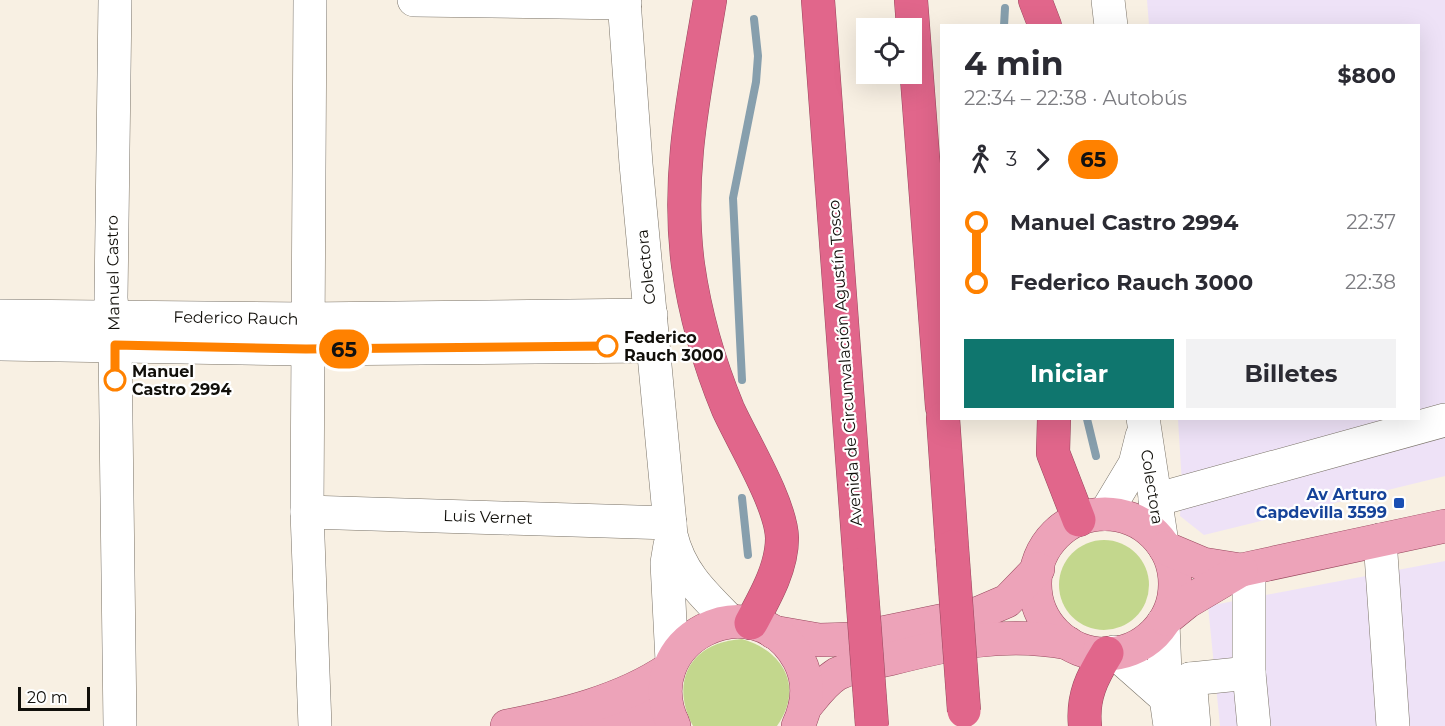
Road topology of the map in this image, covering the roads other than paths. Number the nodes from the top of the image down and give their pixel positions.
1 (115, 0) edge
2 (310, 0) edge
3 (414, 0) edge
4 (710, 0) edge
5 (818, 0) edge
6 (911, 0) edge
7 (1035, 0) edge
8 (1108, 0) edge
9 (624, 1) edge
10 (1044, 24) edge
11 (1111, 24) edge
12 (0, 316) edge
13 (652, 330) junction
14 (114, 331) junction
15 (306, 334) junction
16 (0, 344) edge
17 (940, 381) edge
18 (943, 420) edge
19 (1054, 420) edge
20 (1445, 420) edge
21 (1143, 425) edge
22 (1155, 500) junction
23 (307, 512) junction
24 (1092, 517) junction
25 (1445, 526) edge
26 (671, 529) junction
27 (1380, 540) junction
28 (1164, 545) junction
29 (1038, 569) junction
30 (1245, 570) junction
31 (1164, 621) junction
32 (751, 625) junction
33 (1068, 643) junction
34 (1111, 653) junction
35 (671, 665) junction
36 (1250, 673) junction
37 (1175, 701) edge
38 (567, 714) junction
39 (802, 717) edge
40 (965, 719) edge
41 (673, 724) edge
42 (120, 726) edge
43 (315, 726) edge
44 (507, 726) edge
45 (872, 726) edge
46 (1085, 726) edge
47 (1194, 726) edge
48 (1254, 726) edge
49 (1393, 726) edge

1 - 14 street, Manuel Castro
2 - 15 street
3 - 9 street
4 - 32 highway
5 - 45 highway, Avenida de Circunvalación Agustín Tosco, bridge
6 - 17 highway
7 - 10 highway
8 - 11 street
9 - 13 street, Colectora
12 - 14 street, Federico Rauch
13 - 15 street, Federico Rauch
13 - 26 street, Colectora
14 - 15 street, Federico Rauch
14 - 16 street, Federico Rauch
14 - 42 street, Manuel Castro
15 - 23 street
18 - 40 highway, bridge
19 - 24 highway
20 - 22 street
21 - 22 street, Colectora
21 - 24 street, Colectora
22 - 28 street, Colectora
23 - 26 street, Luis Vernet
23 - 43 street
24 - 28 main road
24 - 29 main road
25 - 27 main road
26 - 32 street, Colectora
26 - 35 street, Colectora
27 - 30 main road
27 - 49 street
28 - 30 main road
28 - 31 main road
29 - 32 main road
29 - 33 main road
30 - 31 main road
30 - 36 street
31 - 34 main road
31 - 37 street
32 - 35 main road
32 - 39 main road
33 - 34 main road
33 - 39 main road
34 - 37 street
34 - 46 highway
35 - 38 main road
35 - 41 main road
36 - 37 street
36 - 48 street
37 - 47 street
38 - 41 main road
38 - 44 main road

